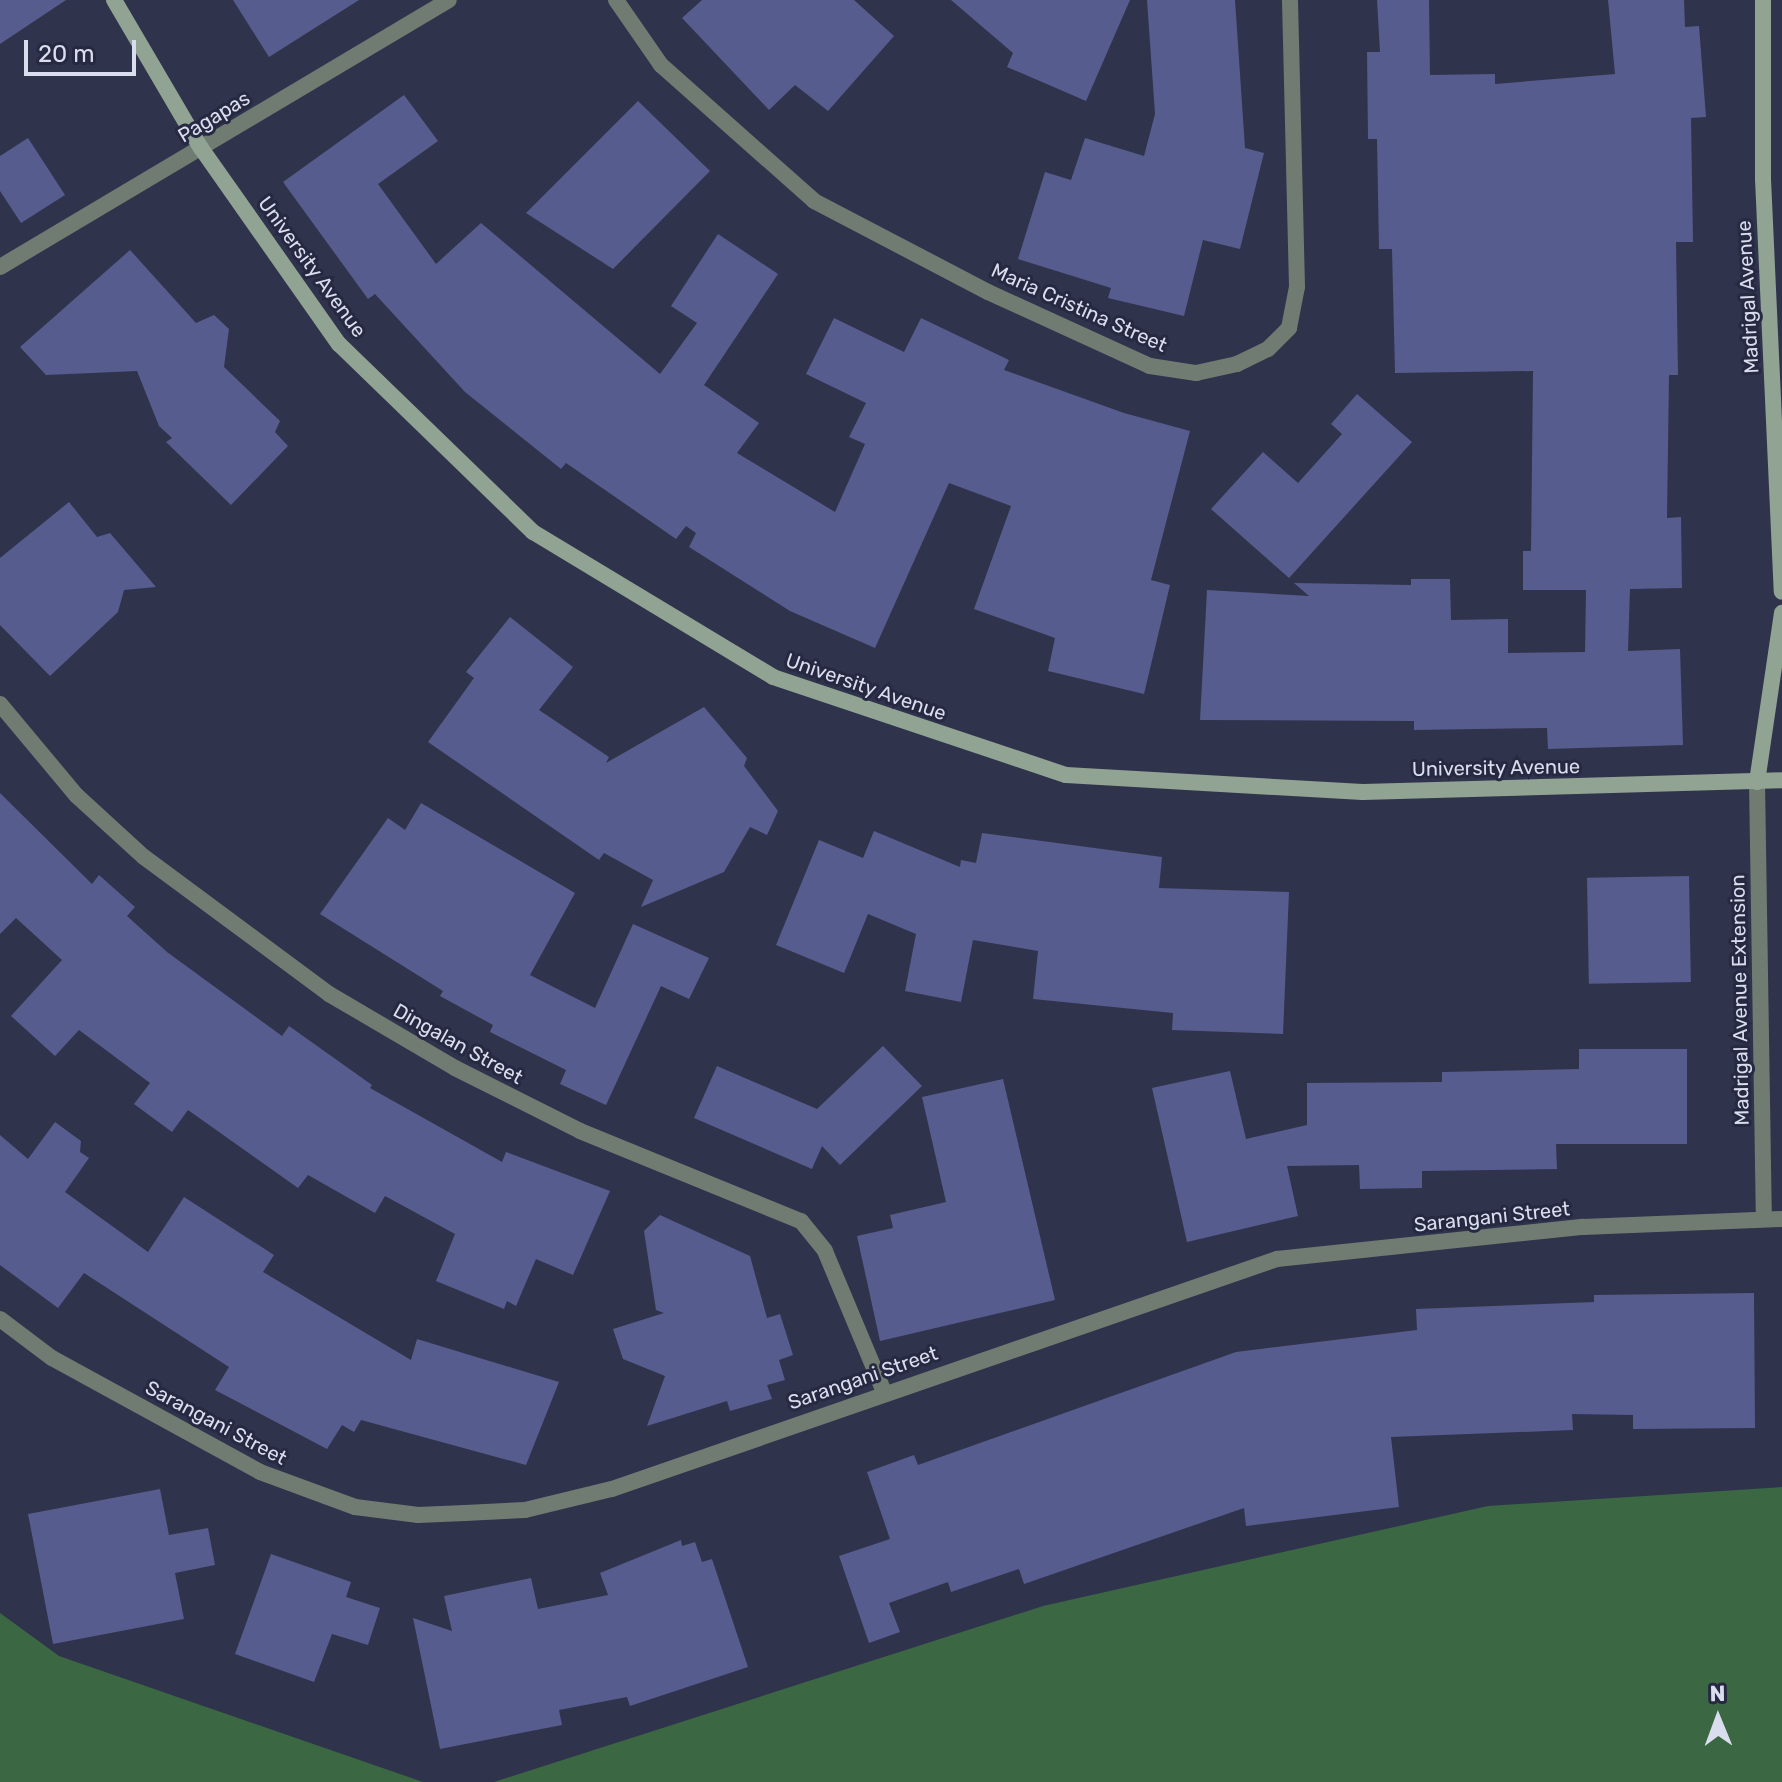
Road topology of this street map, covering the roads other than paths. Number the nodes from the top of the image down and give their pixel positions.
1 (114, 0) edge
2 (449, 0) edge
3 (616, 0) edge
4 (1290, 0) edge
5 (1763, 0) edge
6 (201, 148) junction
7 (0, 267) edge
8 (1782, 592) edge
9 (1782, 613) edge
10 (0, 704) edge
11 (1782, 780) edge
12 (1757, 782) junction
13 (1764, 1218) junction
14 (1782, 1219) edge
15 (0, 1319) edge
16 (884, 1392) junction

1 - 6 street, University Avenue
2 - 6 street, Pagapas
3 - 4 street, Maria Cristina Street
5 - 8 street, Madrigal Avenue
6 - 7 street, Pagapas
6 - 12 street, University Avenue
9 - 12 street
10 - 16 street, Dingalan Street
11 - 12 street, University Avenue
12 - 13 street, Madrigal Avenue Extension
13 - 14 street, Sarangani Street
13 - 16 street, Sarangani Street
15 - 16 street, Sarangani Street

